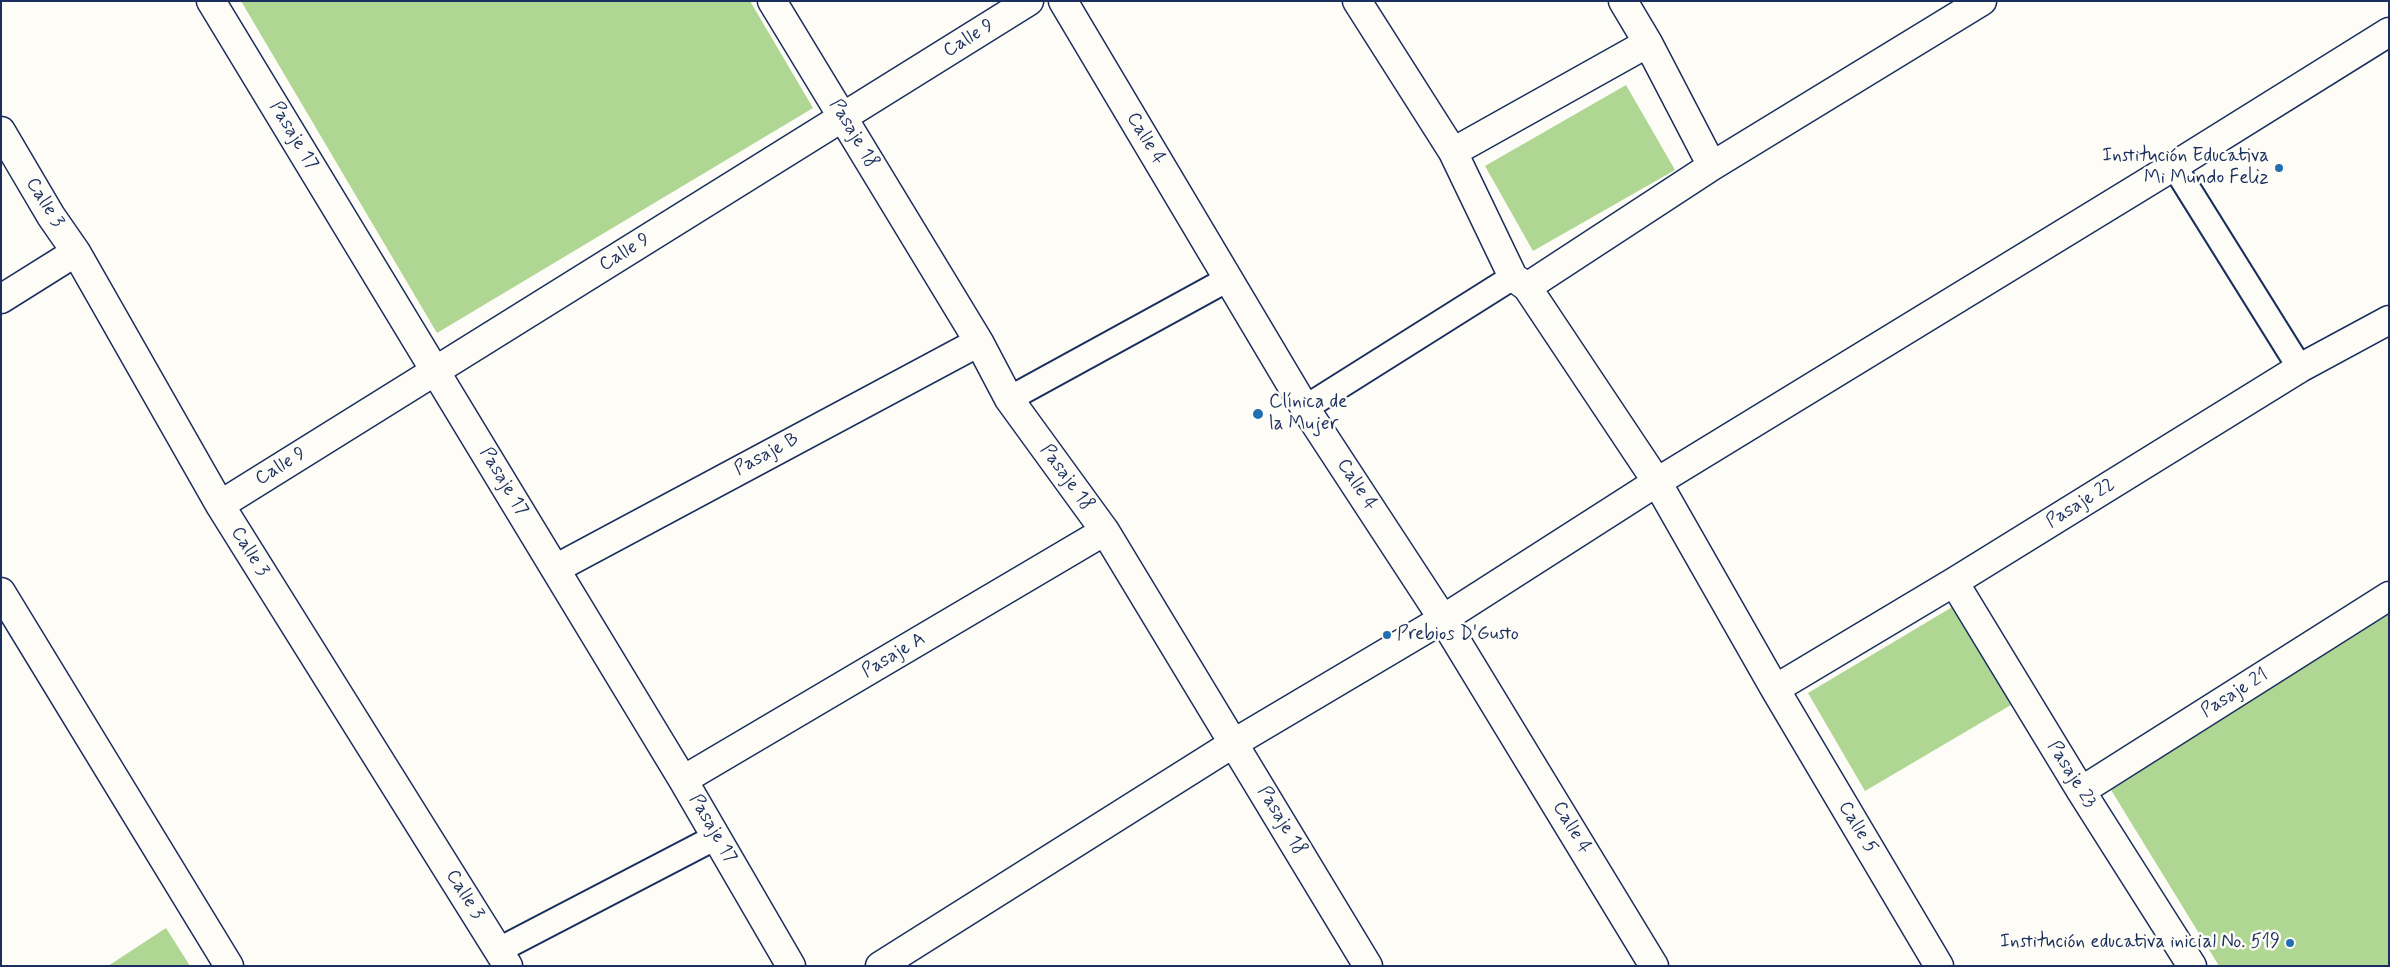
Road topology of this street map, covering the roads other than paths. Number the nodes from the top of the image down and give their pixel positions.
1 (211, 1) edge
2 (772, 1) edge
3 (1029, 1) edge
4 (1063, 1) edge
5 (1358, 1) edge
6 (1623, 1) edge
7 (1982, 1) edge
8 (2389, 32) edge
9 (1648, 43) junction
10 (843, 118) junction
11 (1, 131) edge
12 (1453, 152) junction
13 (1712, 166) junction
14 (2174, 166) junction
15 (76, 252) junction
16 (1228, 279) junction
17 (1520, 282) junction
18 (1, 299) edge
19 (2389, 320) edge
20 (979, 342) junction
21 (2300, 368) junction
22 (435, 371) junction
23 (1008, 398) junction
24 (1305, 408) junction
25 (1657, 482) junction
26 (220, 505) junction
27 (1105, 532) junction
28 (555, 569) junction
29 (1954, 582) junction
30 (1, 592) edge
31 (2389, 596) edge
32 (1443, 619) junction
33 (1775, 689) junction
34 (1234, 743) junction
35 (683, 780) junction
36 (2081, 791) junction
37 (716, 837) junction
38 (503, 958) edge
39 (1357, 962) edge
40 (229, 966) edge
41 (791, 966) edge
42 (880, 966) edge
43 (1654, 966) edge
44 (1940, 966) edge
45 (2192, 966) edge

1 - 22 street, Pasaje 17
2 - 10 street, Pasaje 18
3 - 10 street, Calle 9
4 - 16 street, Calle 4
5 - 12 street, Calle 5
6 - 9 street
7 - 13 street
8 - 14 street
9 - 12 street
9 - 13 street
10 - 20 street, Pasaje 18
10 - 22 street, Calle 9
11 - 15 street, Calle 3
12 - 17 street, Calle 5
13 - 17 street
14 - 21 street
14 - 25 street
15 - 18 street
15 - 26 street, Calle 3
16 - 23 street
16 - 24 street, Calle 4
17 - 24 street
17 - 25 street, Calle 5
19 - 21 street, Pasaje 22
20 - 23 street, Pasaje 18
20 - 28 street, Pasaje B
21 - 29 street, Pasaje 22
22 - 26 street, Calle 9
22 - 28 street, Pasaje 17
23 - 27 street, Pasaje 18
24 - 32 street, Calle 4
25 - 32 street
25 - 33 street, Calle 5
26 - 38 street, Calle 3
27 - 34 street, Pasaje 18
27 - 35 street, Pasaje A
28 - 35 street, Pasaje 17
29 - 33 street, Pasaje 22
29 - 36 street, Pasaje 23
30 - 40 street
31 - 36 street, Pasaje 21
32 - 34 street
32 - 43 street, Calle 4
33 - 44 street, Calle 5
34 - 39 street, Pasaje 18
34 - 42 street
35 - 37 street, Pasaje 17
36 - 45 street, Pasaje 23
37 - 38 street
37 - 41 street, Pasaje 17

